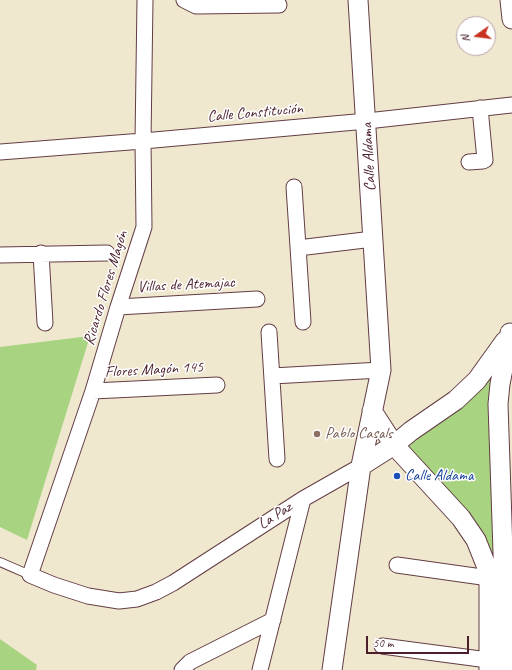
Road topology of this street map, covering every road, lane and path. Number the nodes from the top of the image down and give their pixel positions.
1 (145, 0) edge
2 (184, 0) edge
3 (358, 0) edge
4 (510, 0) edge
5 (279, 5) dead end
6 (512, 19) edge
7 (512, 105) edge
8 (480, 108) junction
9 (366, 121) junction
10 (143, 141) junction
11 (0, 152) edge
12 (469, 162) dead end
13 (294, 187) dead end
14 (373, 239) junction
15 (298, 248) junction
16 (41, 253) junction
17 (107, 253) dead end
18 (0, 255) edge
19 (257, 299) dead end
20 (118, 307) junction
21 (303, 322) dead end
22 (45, 324) dead end
23 (269, 332) dead end
24 (511, 332) edge
25 (381, 370) junction
26 (272, 376) junction
27 (217, 385) dead end
28 (93, 391) junction
29 (372, 412) junction
30 (394, 445) junction
31 (277, 459) dead end
32 (361, 466) junction
33 (506, 483) edge
34 (303, 498) junction
35 (0, 562) edge
36 (396, 565) dead end
37 (30, 575) junction
38 (488, 578) junction
39 (273, 620) junction
40 (382, 646) dead end
41 (501, 662) edge
42 (182, 670) edge
43 (260, 670) edge
44 (332, 670) edge

1 - 10 street, Ricardo Flores Magón
2 - 5 street
3 - 9 street, Calle Aldama
4 - 6 street
7 - 8 street, Calle Constitución
8 - 9 street, Calle Constitución
8 - 12 street
9 - 10 street, Calle Constitución
9 - 14 street, Calle Aldama
10 - 11 street, Calle Constitución
10 - 20 street, Ricardo Flores Magón
13 - 15 street
14 - 15 street
14 - 25 street, Calle Aldama
15 - 21 street
16 - 17 street
16 - 18 street
16 - 22 street
19 - 20 street, Villas de Atemajac
20 - 28 street, Ricardo Flores Magón
23 - 26 street
24 - 30 street, La Paz
24 - 33 street
25 - 26 street
25 - 29 street, Calle Aldama
26 - 31 street
27 - 28 street, Flores Magón 145
28 - 37 street, Ricardo Flores Magón
29 - 30 street
29 - 32 street, Calle Aldama
30 - 32 street, La Paz
30 - 38 street
32 - 34 street, La Paz
32 - 44 street, Calle Aldama
33 - 41 street
34 - 37 street, La Paz
34 - 39 street
35 - 37 lane, La Paz
36 - 38 street
38 - 41 street
39 - 42 street
39 - 43 street
40 - 41 street

